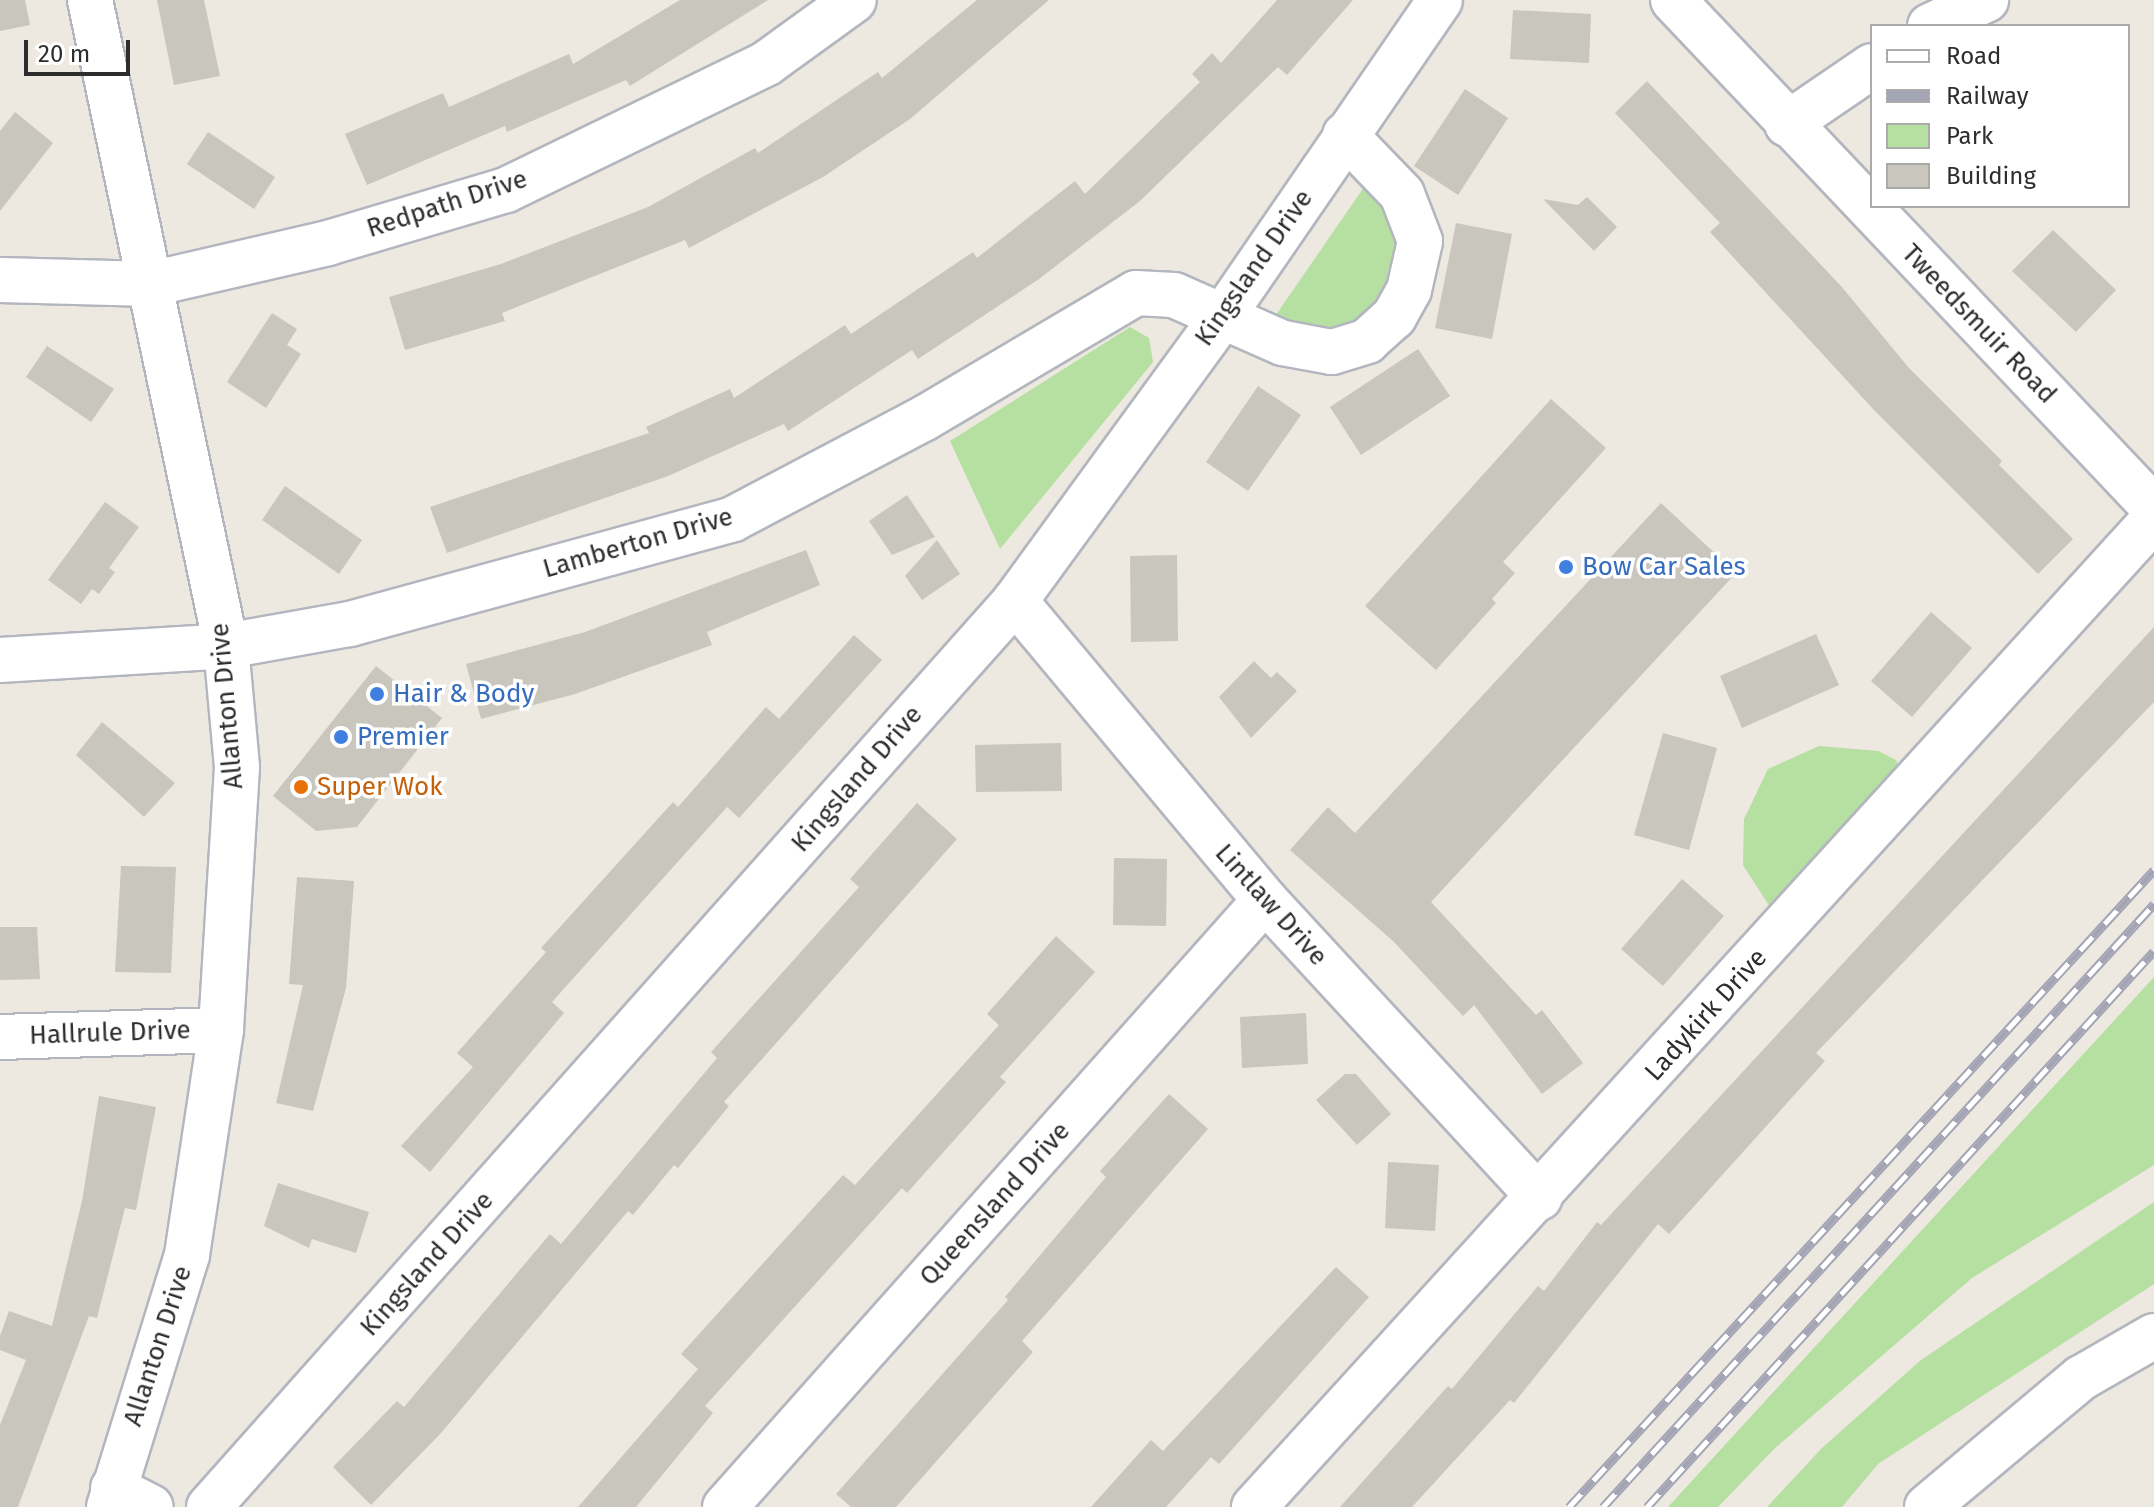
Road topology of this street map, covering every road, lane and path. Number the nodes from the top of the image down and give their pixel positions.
1 (90, 0) edge
2 (854, 0) edge
3 (1440, 0) edge
4 (1673, 0) edge
5 (1986, 0) edge
6 (1934, 24) edge
7 (1870, 67) edge
8 (1787, 124) junction
9 (1345, 135) junction
10 (0, 280) edge
11 (151, 284) junction
12 (1223, 316) junction
13 (2154, 508) edge
14 (2154, 519) edge
15 (1015, 601) junction
16 (226, 646) junction
17 (0, 660) edge
18 (1265, 900) junction
19 (221, 1030) junction
20 (0, 1037) edge
21 (1540, 1198) junction
22 (2154, 1336) edge
23 (124, 1501) edge
24 (209, 1507) edge
25 (725, 1507) edge
26 (1254, 1507) edge
27 (1927, 1507) edge

1 - 11 street, Allanton Drive
2 - 11 street, Redpath Drive
3 - 9 street, Kingsland Drive
4 - 8 street, Tweedsmuir Road
5 - 6 street
7 - 8 street
8 - 13 street, Tweedsmuir Road
9 - 12 street, Kingsland Drive
9 - 12 street, Lamberton Drive
10 - 11 street, Redpath Drive
11 - 16 street, Allanton Drive
12 - 15 street, Kingsland Drive
12 - 16 street, Lamberton Drive
14 - 21 street, Ladykirk Drive
15 - 18 street, Lintlaw Drive
15 - 24 street, Kingsland Drive
16 - 17 street, Lamberton Drive
16 - 19 street, Allanton Drive
18 - 21 street, Lintlaw Drive
18 - 25 street, Queensland Drive
19 - 20 street, Hallrule Drive
19 - 23 street, Allanton Drive
21 - 26 street, Ladykirk Drive
22 - 27 street

